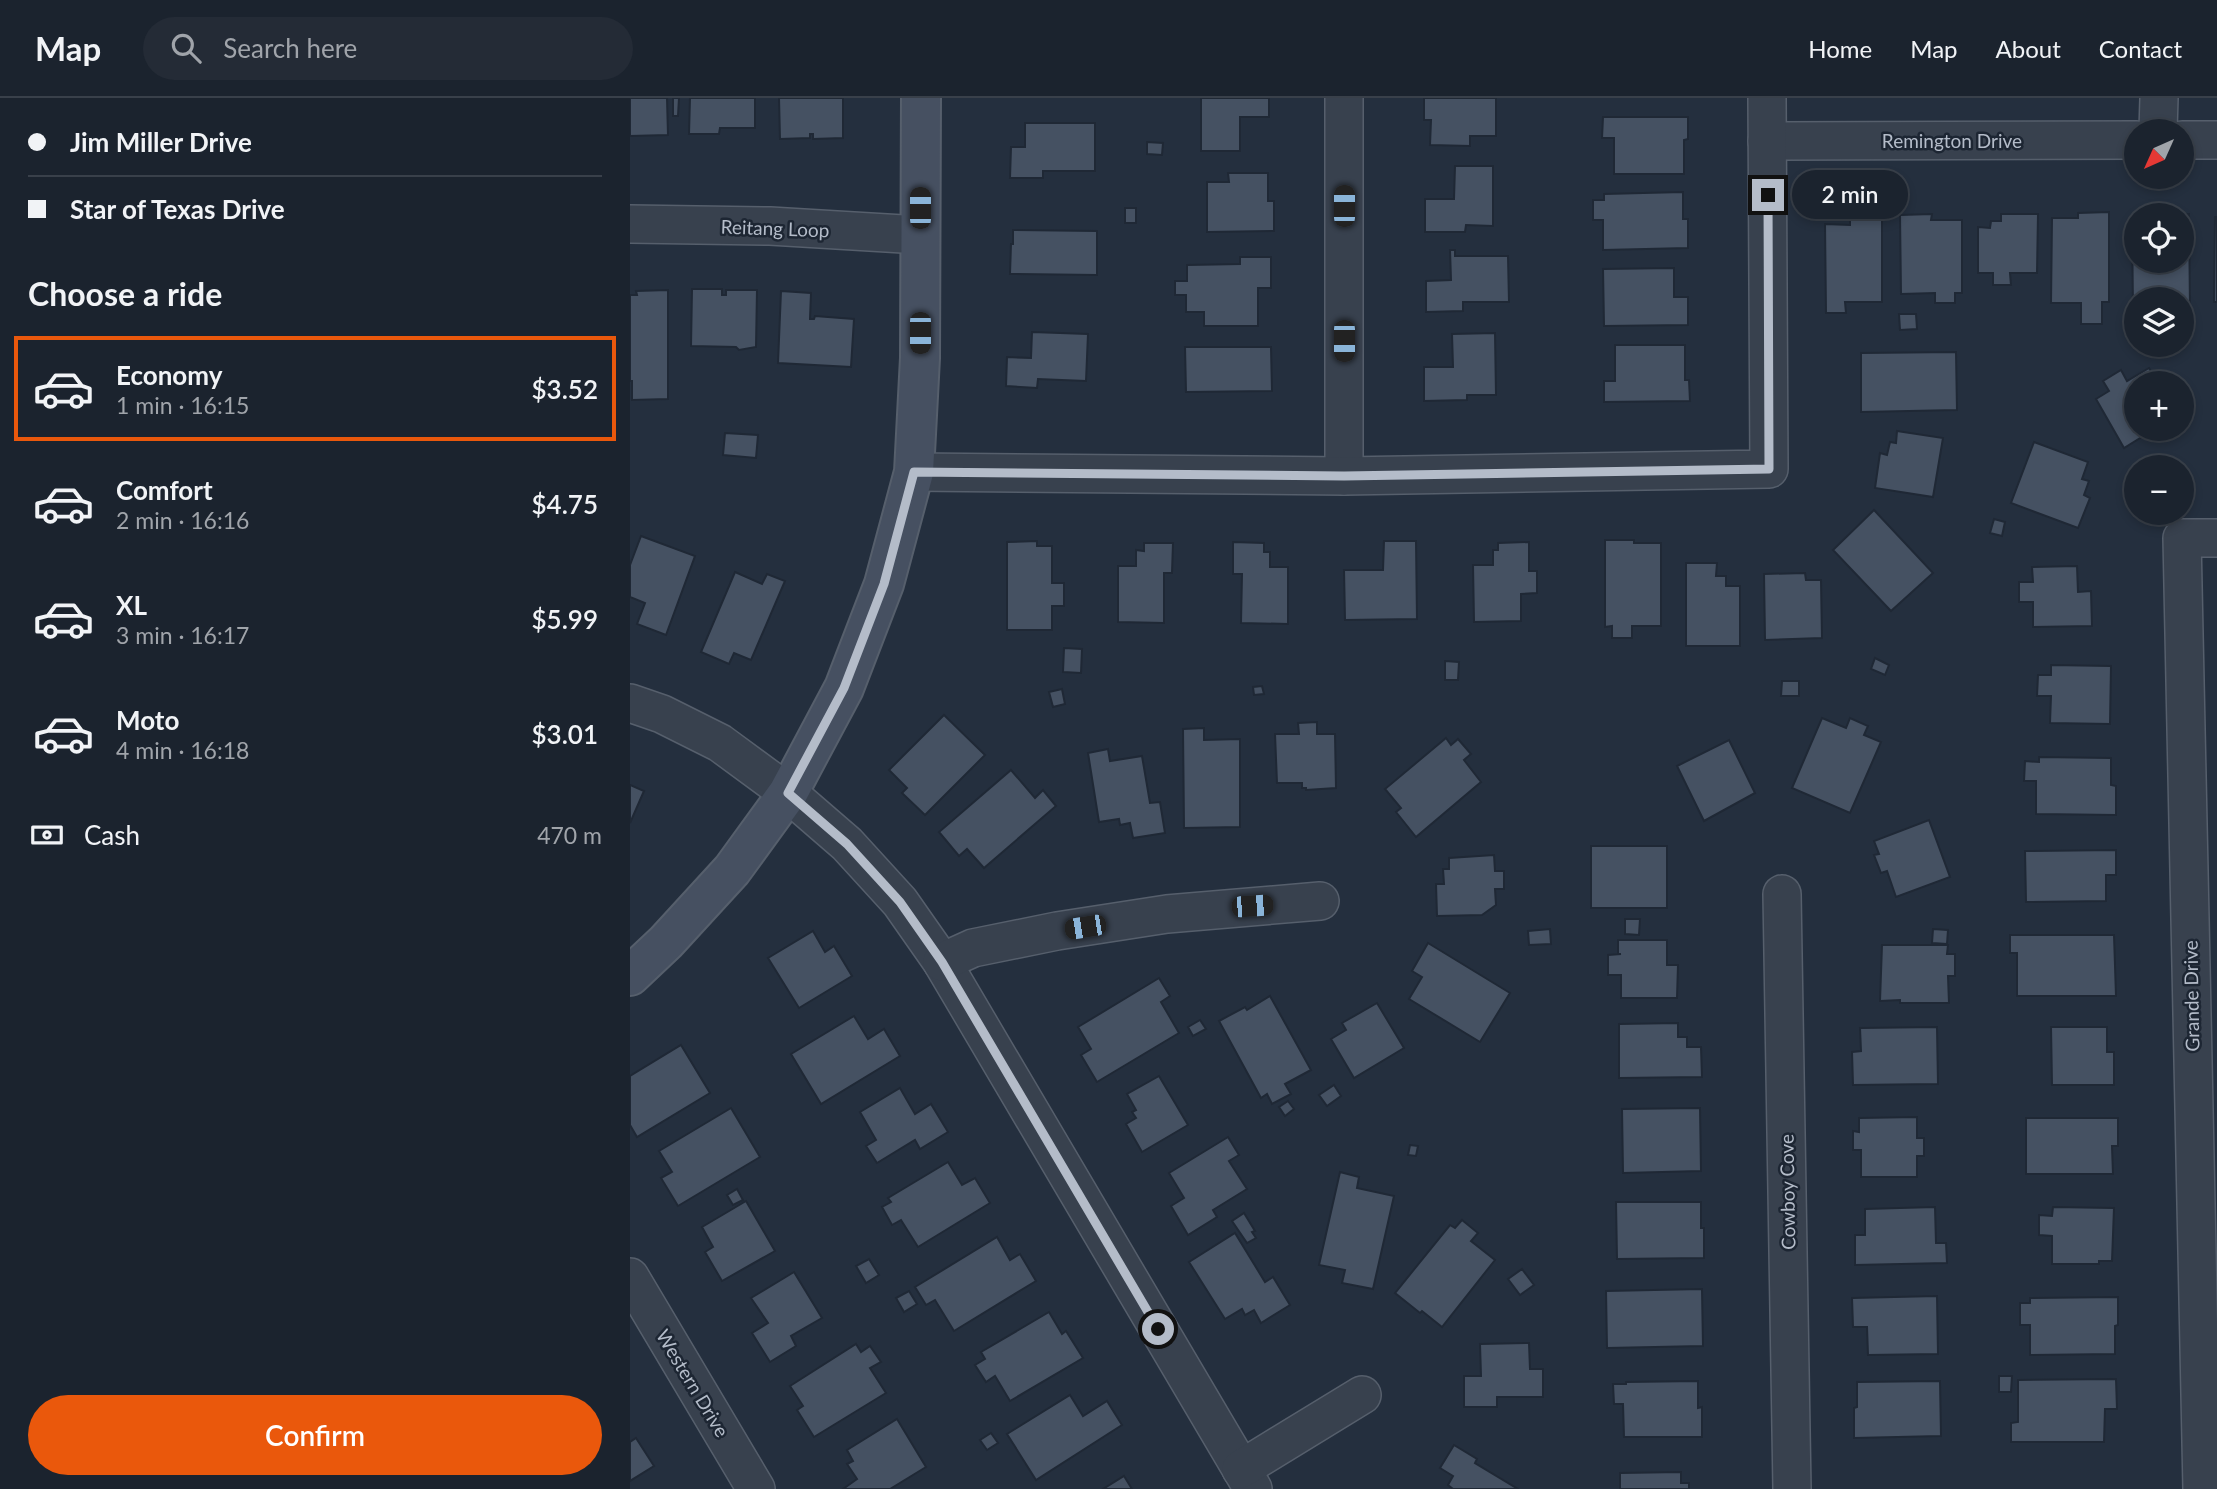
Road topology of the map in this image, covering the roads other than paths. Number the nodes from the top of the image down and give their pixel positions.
1 (921, 98) edge
2 (1344, 98) edge
3 (1767, 98) edge
4 (2159, 98) edge
5 (2158, 119) edge
6 (2124, 140) edge
7 (2194, 140) edge
8 (2217, 140) edge
9 (1767, 141) junction
10 (630, 224) edge
11 (920, 235) junction
12 (914, 472) junction
13 (1344, 476) junction
14 (2217, 538) edge
15 (630, 703) edge
16 (788, 793) junction
17 (1782, 894) dead end
18 (1320, 901) dead end
19 (942, 962) junction
20 (630, 976) edge
21 (630, 1277) edge
22 (1362, 1395) dead end
23 (1247, 1479) edge
24 (756, 1489) edge
25 (1792, 1489) edge
26 (2202, 1489) edge

1 - 11 street
2 - 13 street
3 - 9 street
4 - 5 street
6 - 9 street, Remington Drive
7 - 8 street
9 - 13 street
10 - 11 street, Reitang Loop
11 - 12 street
12 - 13 street
12 - 16 street
14 - 26 street, Grande Drive
15 - 16 street
16 - 19 street
16 - 20 street
17 - 25 street, Cowboy Cove
18 - 19 street
19 - 23 street
21 - 24 street, Western Drive
22 - 23 street

